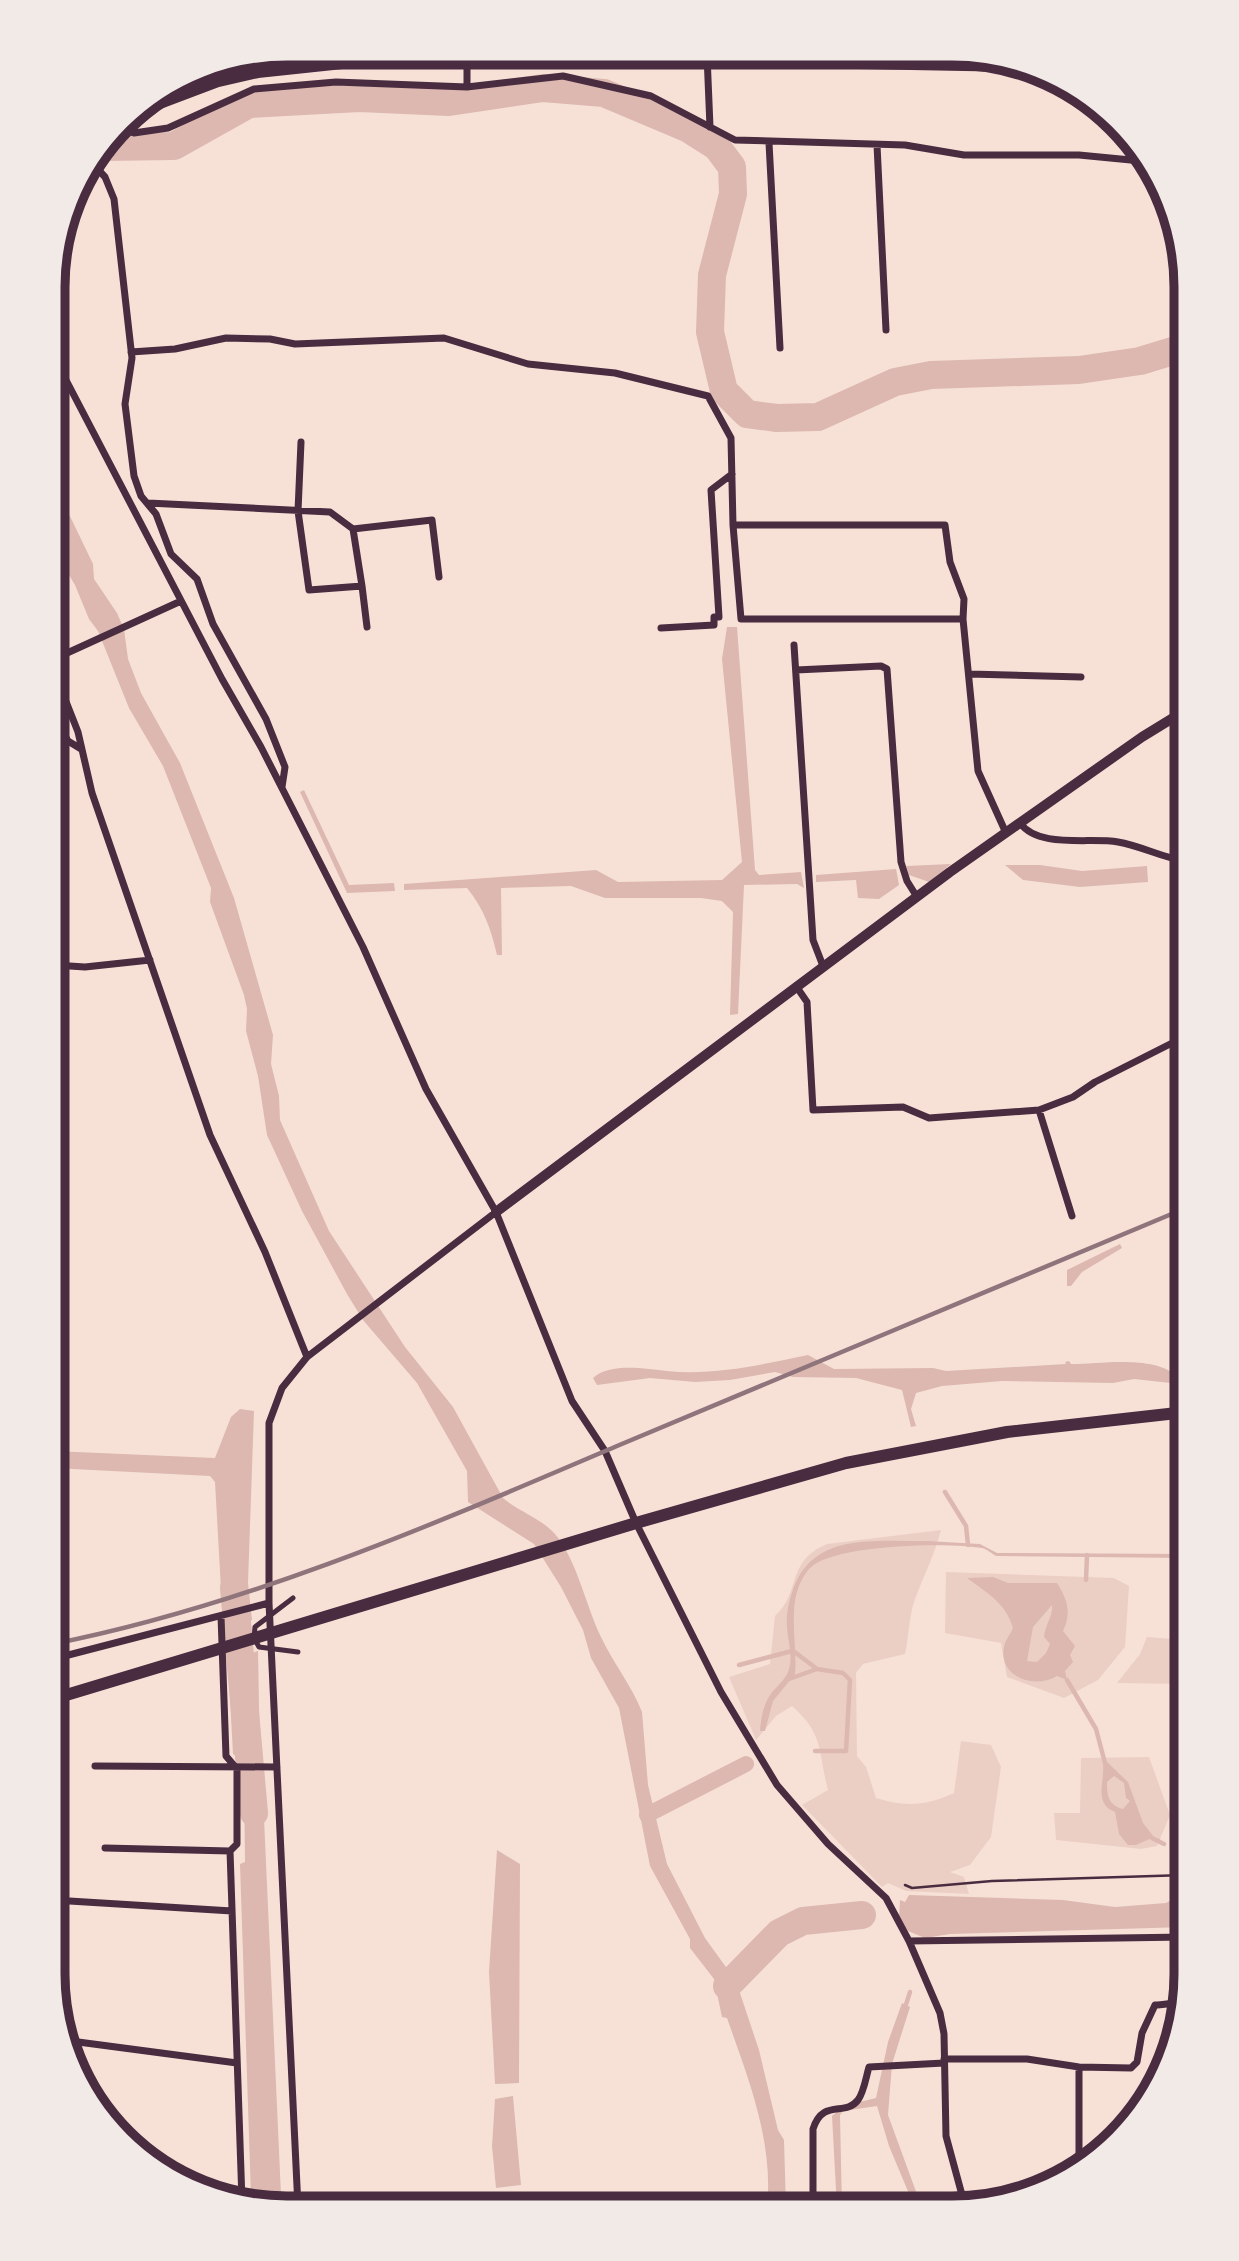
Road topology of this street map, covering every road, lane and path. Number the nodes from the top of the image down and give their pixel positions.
1 (337, 65) edge
2 (467, 65) edge
3 (708, 65) edge
4 (916, 65) edge
5 (974, 66) edge
6 (467, 87) junction
7 (161, 104) edge
8 (710, 127) junction
9 (129, 131) edge
10 (769, 143) junction
11 (877, 145) junction
12 (1135, 160) edge
13 (98, 169) edge
14 (886, 330) dead end
15 (780, 348) dead end
16 (131, 352) junction
17 (65, 378) edge
18 (301, 442) dead end
19 (732, 474) junction
20 (148, 503) junction
21 (298, 511) junction
22 (733, 525) junction
23 (353, 529) junction
24 (439, 577) dead end
25 (362, 586) junction
26 (181, 601) junction
27 (963, 619) junction
28 (367, 627) dead end
29 (661, 628) dead end
30 (794, 645) dead end
31 (65, 653) edge
32 (796, 670) junction
33 (969, 674) junction
34 (1081, 677) dead end
35 (65, 703) edge
36 (1174, 717) edge
37 (65, 736) edge
38 (81, 749) junction
39 (282, 787) junction
40 (1020, 823) junction
41 (1006, 833) junction
42 (1174, 860) edge
43 (917, 897) junction
44 (150, 960) junction
45 (65, 966) edge
46 (823, 967) junction
47 (796, 986) junction
48 (1174, 1042) edge
49 (1039, 1110) junction
50 (496, 1212) junction
51 (1072, 1216) dead end
52 (307, 1357) junction
53 (1174, 1413) edge
54 (632, 1524) junction
55 (293, 1598) dead end
56 (269, 1603) junction
57 (221, 1616) junction
58 (254, 1638) junction
59 (298, 1652) dead end
60 (65, 1656) edge
61 (65, 1695) edge
62 (95, 1766) dead end
63 (276, 1767) junction
64 (237, 1769) junction
65 (105, 1848) dead end
66 (230, 1852) junction
67 (1174, 1875) edge
68 (905, 1885) dead end
69 (65, 1901) edge
70 (232, 1911) junction
71 (1174, 1937) edge
72 (909, 1941) junction
73 (1172, 2003) edge
74 (76, 2042) edge
75 (944, 2061) junction
76 (237, 2063) junction
77 (1079, 2067) junction
78 (1079, 2157) edge
79 (242, 2191) edge
80 (298, 2196) edge
81 (813, 2196) edge
82 (962, 2196) edge

1 - 7 main road
2 - 6 street
3 - 8 street
4 - 5 main road
6 - 8 street
6 - 9 street
8 - 10 street
10 - 11 street
10 - 15 street
11 - 12 street
11 - 14 street
13 - 16 street
16 - 19 street
16 - 20 street
17 - 26 street
18 - 21 street
19 - 22 street
19 - 29 street
20 - 21 street
20 - 39 street
21 - 23 street
21 - 25 street
22 - 27 street
22 - 27 street
23 - 24 street
23 - 25 street
25 - 28 street
26 - 31 street
26 - 39 street
27 - 33 street
30 - 32 street
32 - 43 street
32 - 46 street
33 - 34 street
33 - 41 street
35 - 38 street
36 - 40 street
37 - 38 street
38 - 44 street
39 - 50 street
40 - 41 street
40 - 42 street
41 - 43 street
43 - 46 street
44 - 45 street
44 - 52 street
46 - 47 street
47 - 49 street
47 - 50 street
48 - 49 street
49 - 51 street
50 - 52 street
50 - 54 street
52 - 56 street
53 - 54 highway
54 - 58 highway
54 - 72 street
55 - 58 street
56 - 57 street
56 - 63 street
57 - 60 street
57 - 64 street
58 - 59 street
58 - 61 highway
62 - 64 street
63 - 64 street
63 - 80 street
64 - 66 street
65 - 66 street
66 - 70 street
67 - 68 path
69 - 70 street
70 - 76 street
71 - 72 street
72 - 75 street
73 - 77 street
74 - 76 street
75 - 77 street
75 - 81 street
75 - 82 street
76 - 79 street
77 - 78 street

